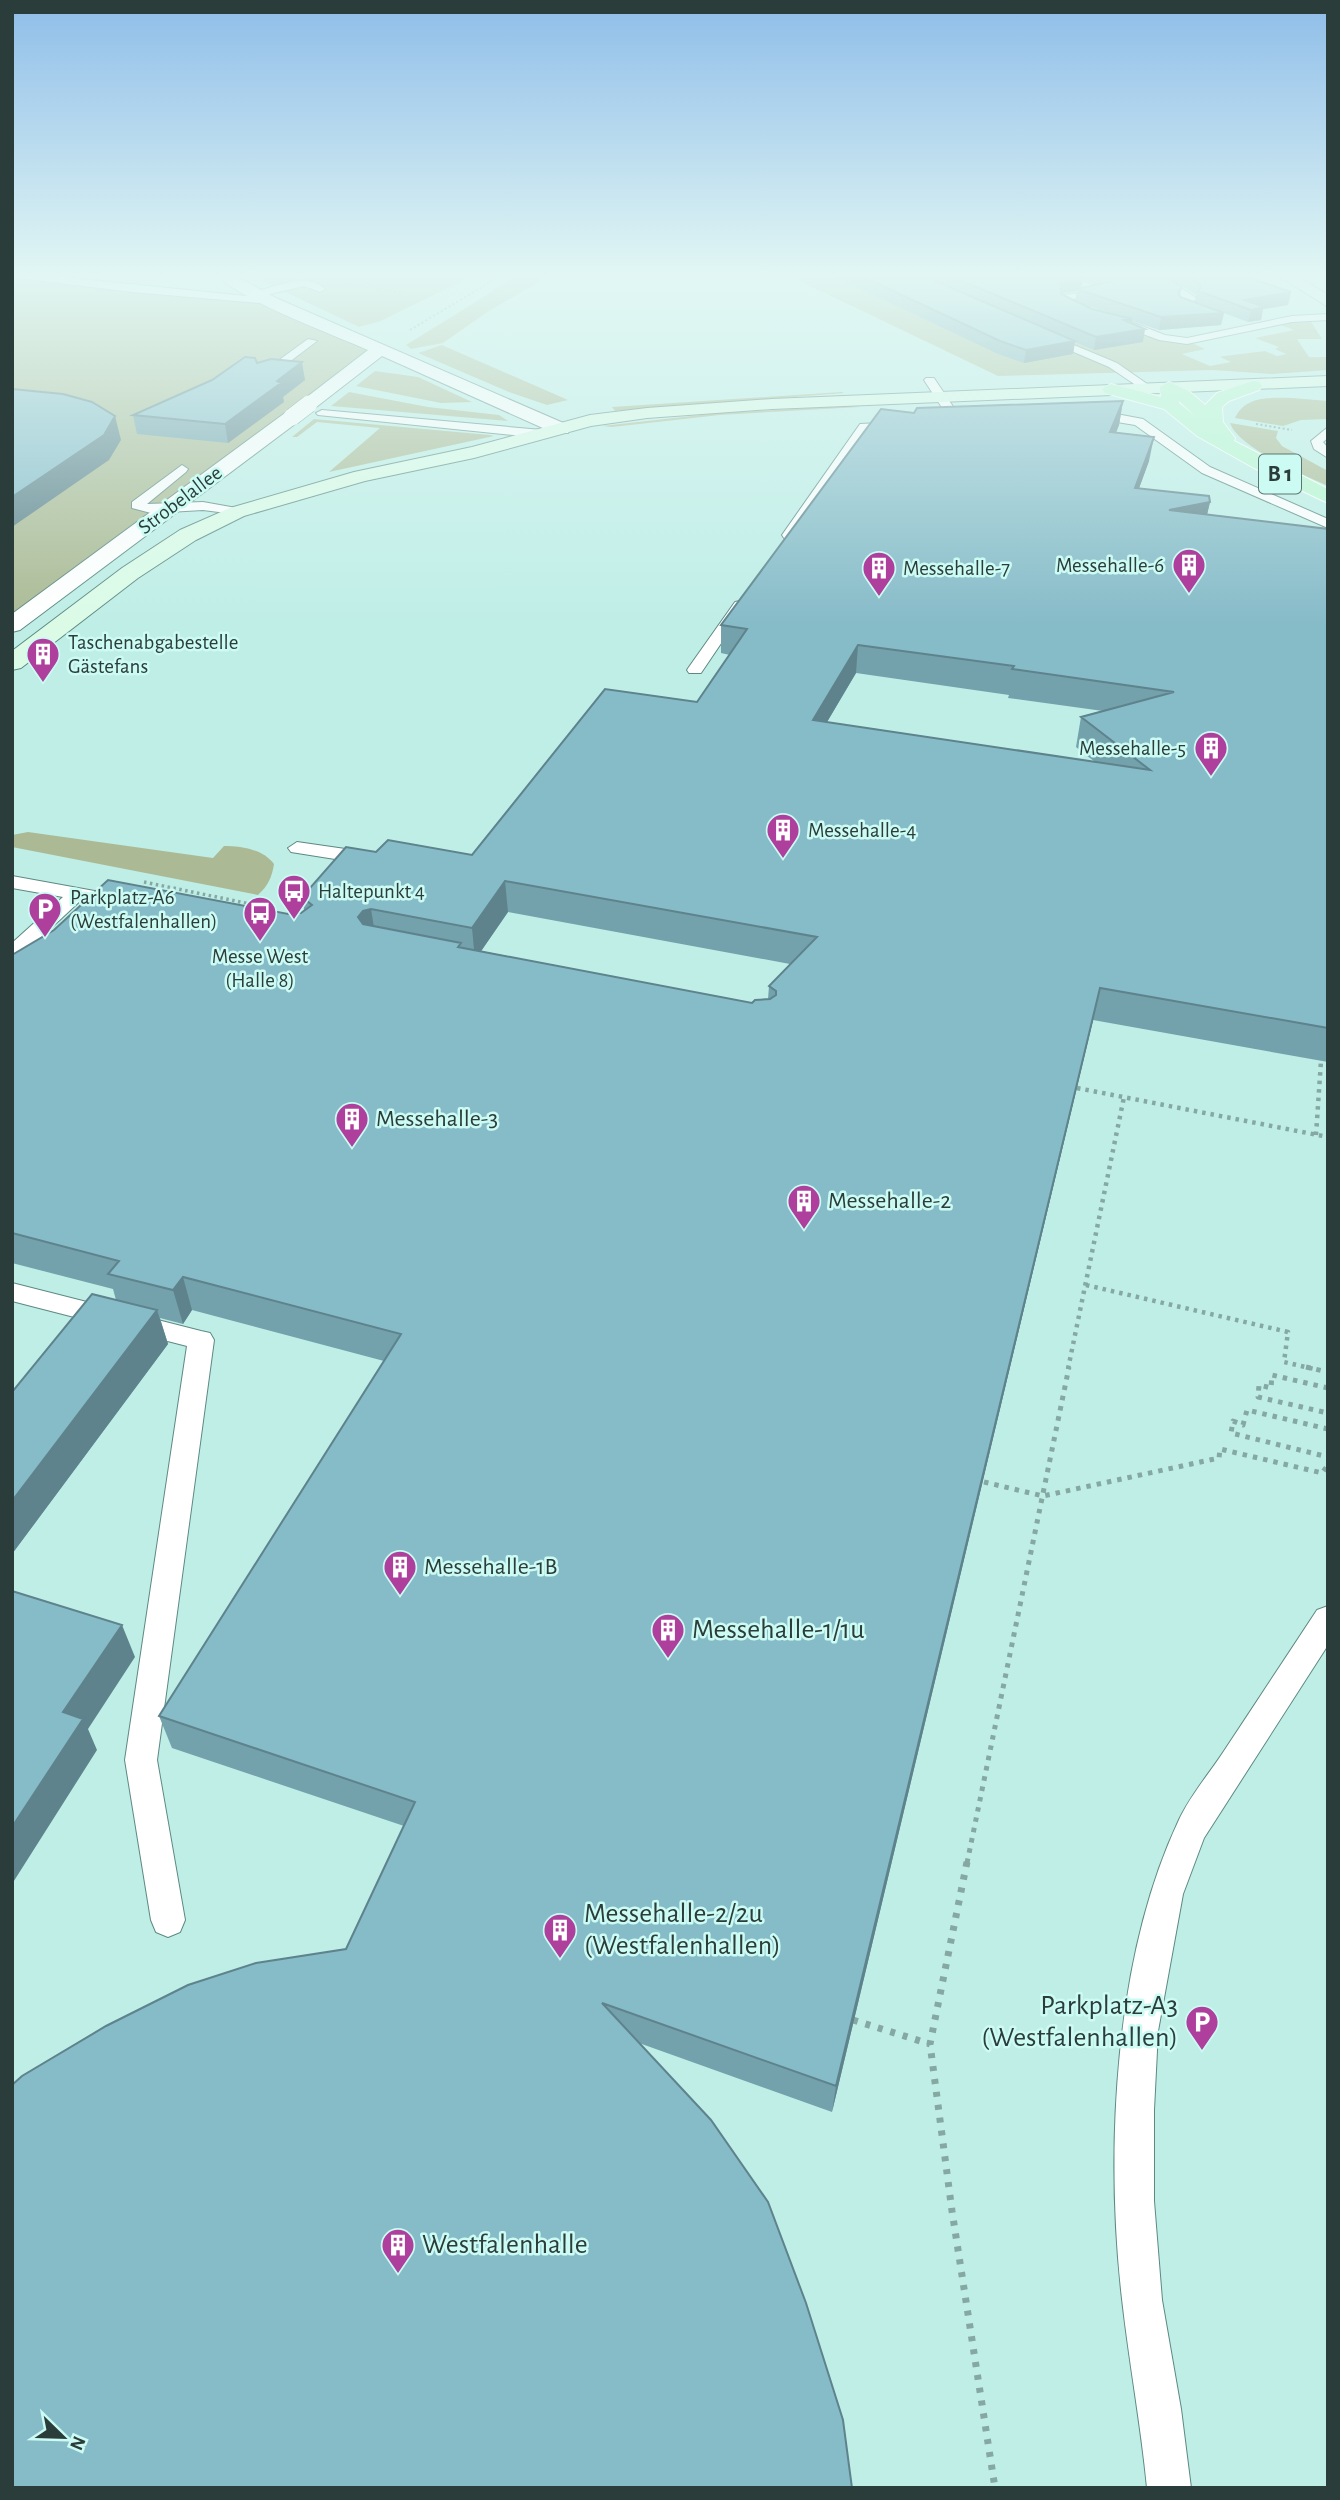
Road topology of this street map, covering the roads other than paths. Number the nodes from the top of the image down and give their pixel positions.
1 (334, 392) edge
2 (469, 392) edge
3 (939, 392) edge
4 (1096, 392) edge
5 (1133, 392) edge
6 (1158, 392) edge
7 (1209, 392) edge
8 (1244, 392) edge
9 (942, 396) junction
10 (1170, 396) junction
11 (316, 408) junction
12 (961, 415) junction
13 (1071, 419) edge
14 (1132, 421) junction
15 (1214, 423) junction
16 (918, 425) edge
17 (551, 431) junction
18 (1324, 433) edge
19 (1234, 447) junction
20 (1328, 454) edge
21 (182, 469) dead end
22 (1328, 496) edge
23 (1232, 498) dead end
24 (168, 508) junction
25 (237, 512) junction
26 (1277, 517) dead end
27 (1328, 524) edge
28 (1328, 536) edge
29 (779, 550) edge
30 (748, 593) edge
31 (12, 625) edge
32 (12, 663) edge
33 (695, 670) dead end
34 (297, 848) dead end
35 (386, 861) edge
36 (12, 882) edge
37 (77, 894) junction
38 (142, 906) edge
39 (12, 954) edge
40 (12, 1292) edge
41 (1328, 1619) edge
42 (169, 1920) dead end
43 (1169, 2488) edge

1 - 11 street, Strobelallee
2 - 17 street
3 - 9 lane
4 - 12 street, Strobelallee
5 - 10 main road, B 1
6 - 10 street, Strobelallee
7 - 10 street, Strobelallee
8 - 15 main road
9 - 12 street, Strobelallee
9 - 12 lane
9 - 17 street, Strobelallee
10 - 15 main road, B 1
10 - 19 main road, B 1
11 - 17 lane
11 - 24 street, Strobelallee, bridge
13 - 14 lane
14 - 23 lane
14 - 27 lane
15 - 19 main road, B 1
16 - 29 lane
17 - 25 street, Strobelallee
18 - 20 lane
19 - 22 main road, B 1
21 - 24 lane
24 - 25 lane
24 - 31 street, Strobelallee
25 - 32 street, Strobelallee
26 - 28 lane
30 - 33 lane
34 - 35 lane
36 - 37 lane
37 - 38 lane
37 - 39 lane
40 - 42 lane
41 - 43 lane

